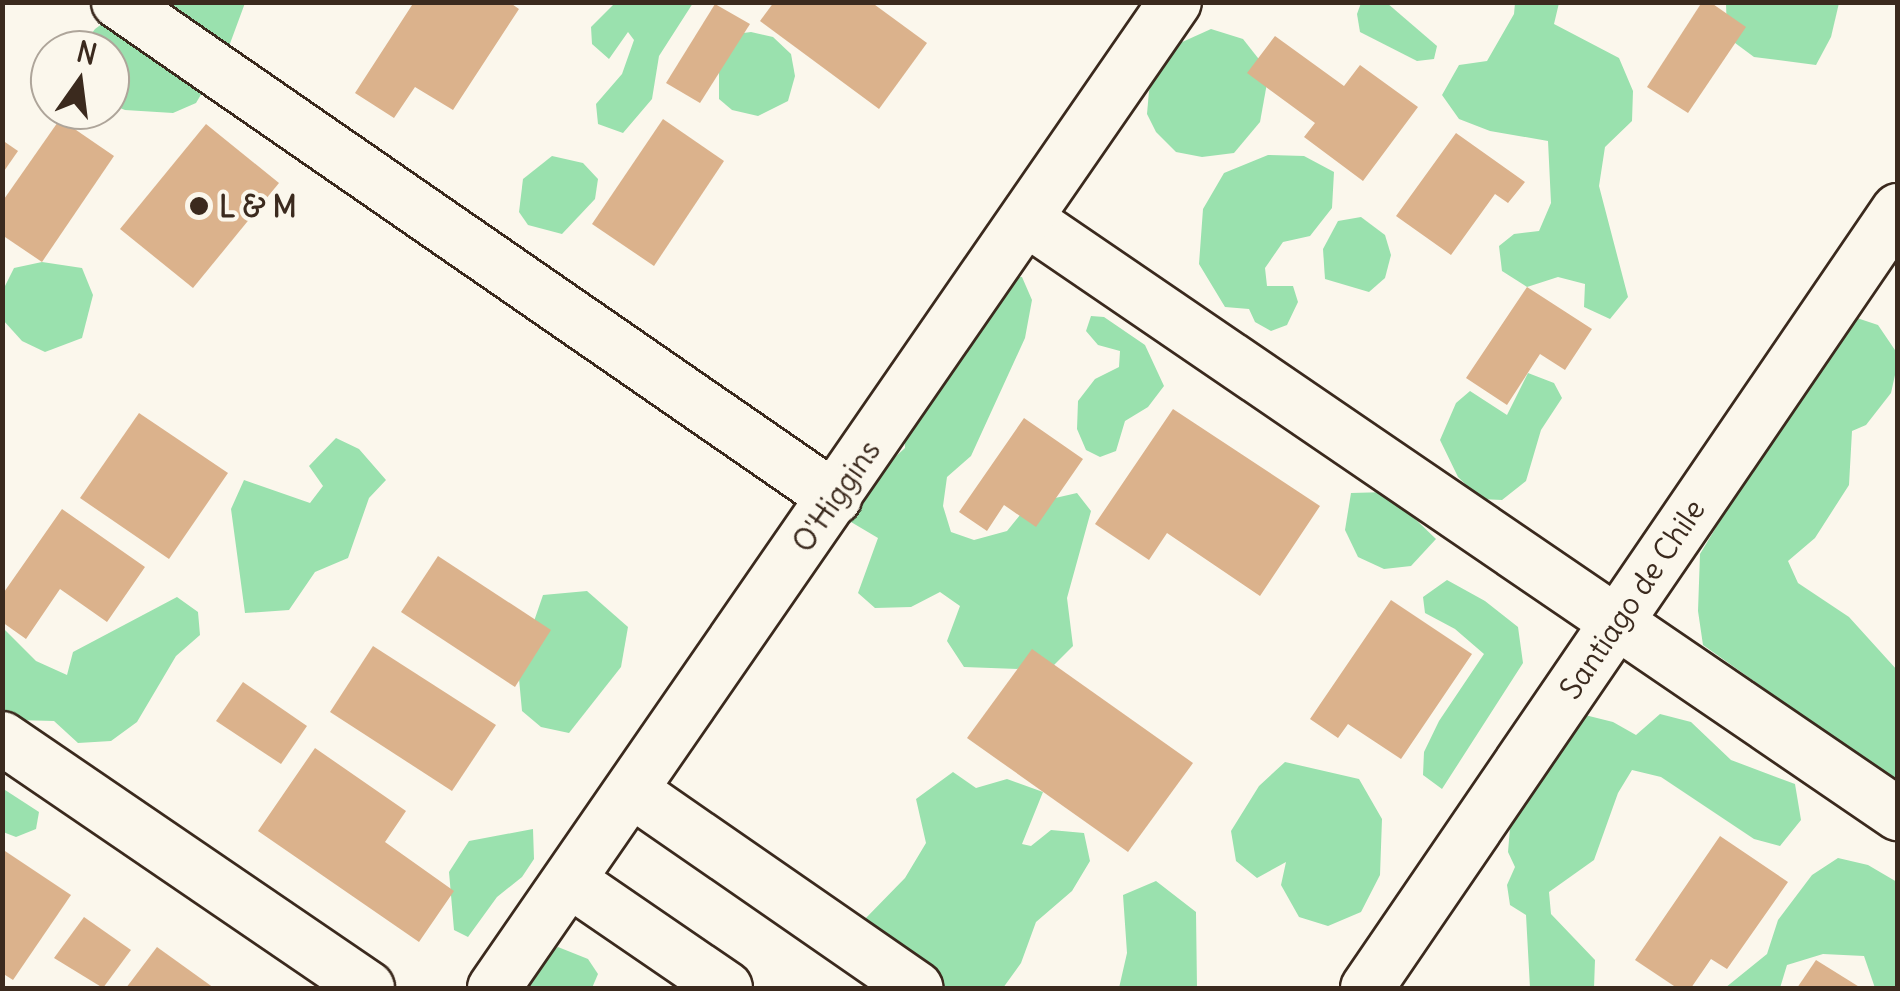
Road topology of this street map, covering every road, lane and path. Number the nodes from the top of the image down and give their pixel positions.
1 (118, 2) edge
2 (1175, 2) edge
3 (1898, 210) edge
4 (1026, 220) junction
5 (835, 498) junction
6 (1616, 622) junction
7 (2, 738) edge
8 (632, 791) junction
9 (1898, 814) edge
10 (570, 881) junction
11 (368, 988) edge
12 (494, 988) edge
13 (726, 988) edge
14 (916, 988) edge
15 (1367, 988) edge

1 - 5 street
2 - 4 street, O'Higgins
3 - 6 street, Santiago de Chile
4 - 5 street, O'Higgins
4 - 6 street
5 - 8 street, O'Higgins
6 - 9 street
6 - 15 street, Santiago de Chile
7 - 11 street
8 - 10 street, O'Higgins
8 - 14 street
10 - 12 street, O'Higgins
10 - 13 street

